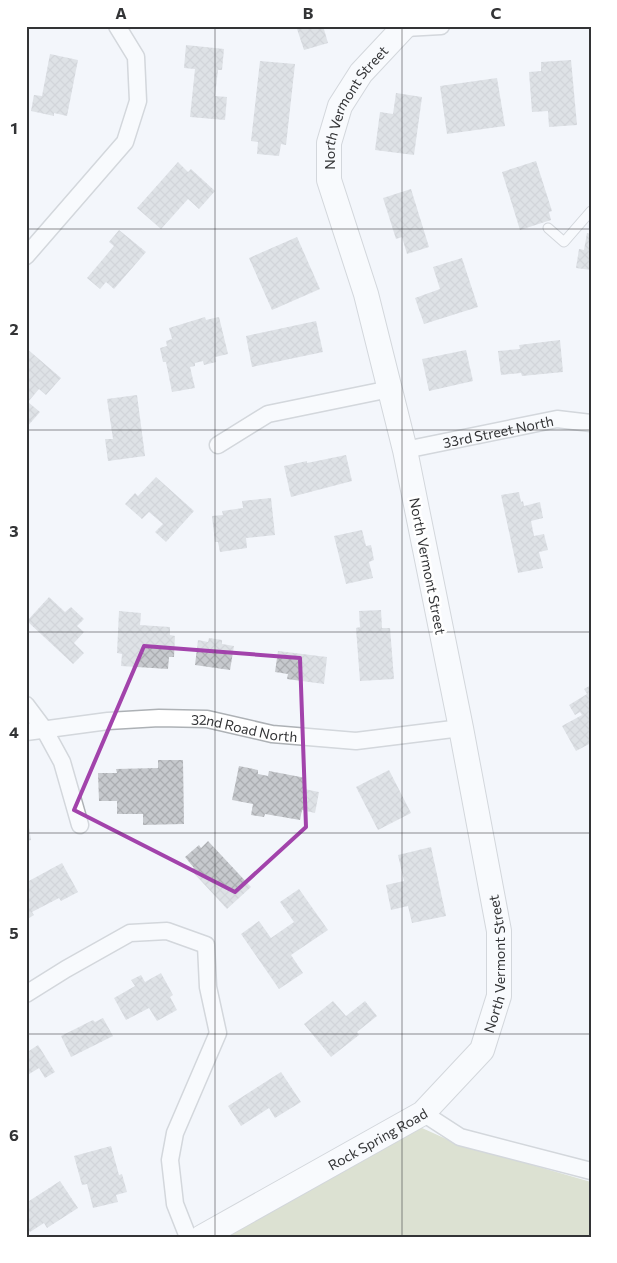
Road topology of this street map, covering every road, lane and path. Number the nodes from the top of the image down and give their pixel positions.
1 (117, 26) edge
2 (441, 26) edge
3 (405, 27) edge
4 (591, 211) edge
5 (548, 228) dead end
6 (26, 256) edge
7 (390, 389) junction
8 (591, 423) edge
9 (218, 445) dead end
10 (405, 450) junction
11 (26, 705) edge
12 (461, 728) junction
13 (44, 730) junction
14 (26, 732) edge
15 (80, 826) dead end
16 (26, 994) edge
17 (424, 1113) junction
18 (591, 1171) edge
19 (188, 1237) edge
20 (202, 1237) edge

1 - 6 street
2 - 3 street
3 - 7 street, North Vermont Street
4 - 5 lane
7 - 9 street
7 - 10 street, North Vermont Street
8 - 10 street, 33rd Street North
10 - 12 street, North Vermont Street
11 - 13 street
12 - 13 street, 32nd Road North
12 - 17 street, North Vermont Street
13 - 14 street, 32nd Road North
13 - 15 street
16 - 19 street
17 - 18 street, Rock Spring Road
17 - 20 street, Rock Spring Road

